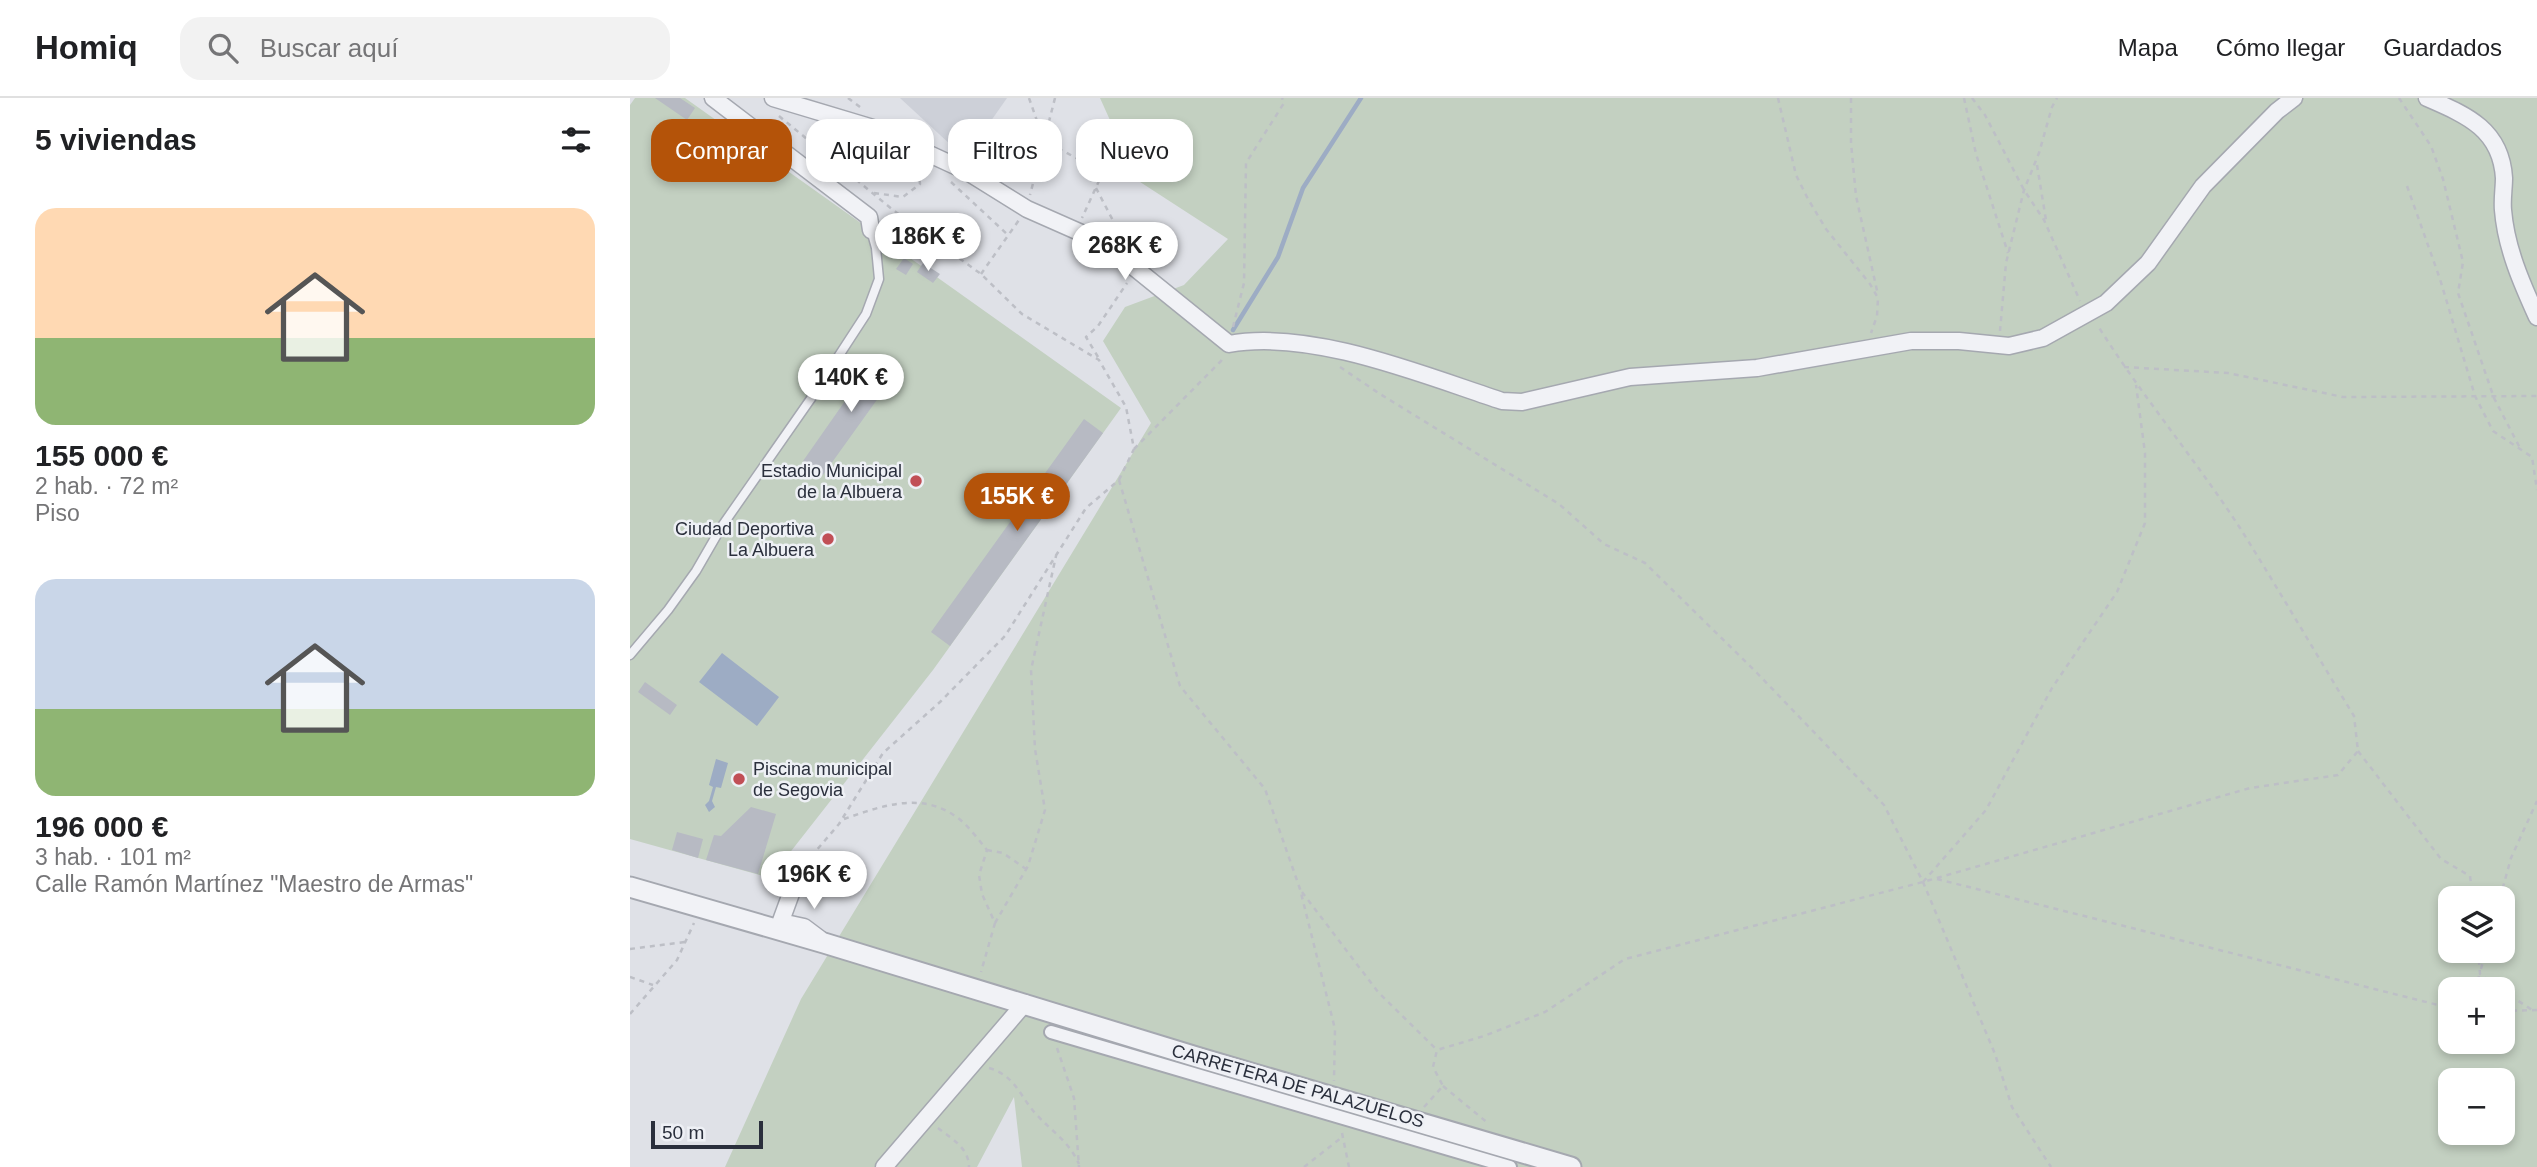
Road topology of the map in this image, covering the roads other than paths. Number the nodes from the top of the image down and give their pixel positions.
1 (713, 98) edge
2 (773, 98) edge
3 (2294, 98) edge
4 (2427, 98) edge
5 (870, 223) joint
6 (2537, 317) edge
7 (630, 654) edge
8 (806, 862) road end
9 (630, 887) edge
10 (780, 925) junction
11 (1025, 1003) junction
12 (1051, 1032) road end
13 (884, 1167) edge
14 (1510, 1167) edge
15 (1571, 1167) edge

1 - 5 street
2 - 3 street
4 - 6 street
5 - 7 lane
8 - 10 street
9 - 10 street, CARRETERA DE PALAZUELOS
10 - 11 street, CARRETERA DE PALAZUELOS
11 - 13 street
11 - 15 street, CARRETERA DE PALAZUELOS
12 - 14 street

